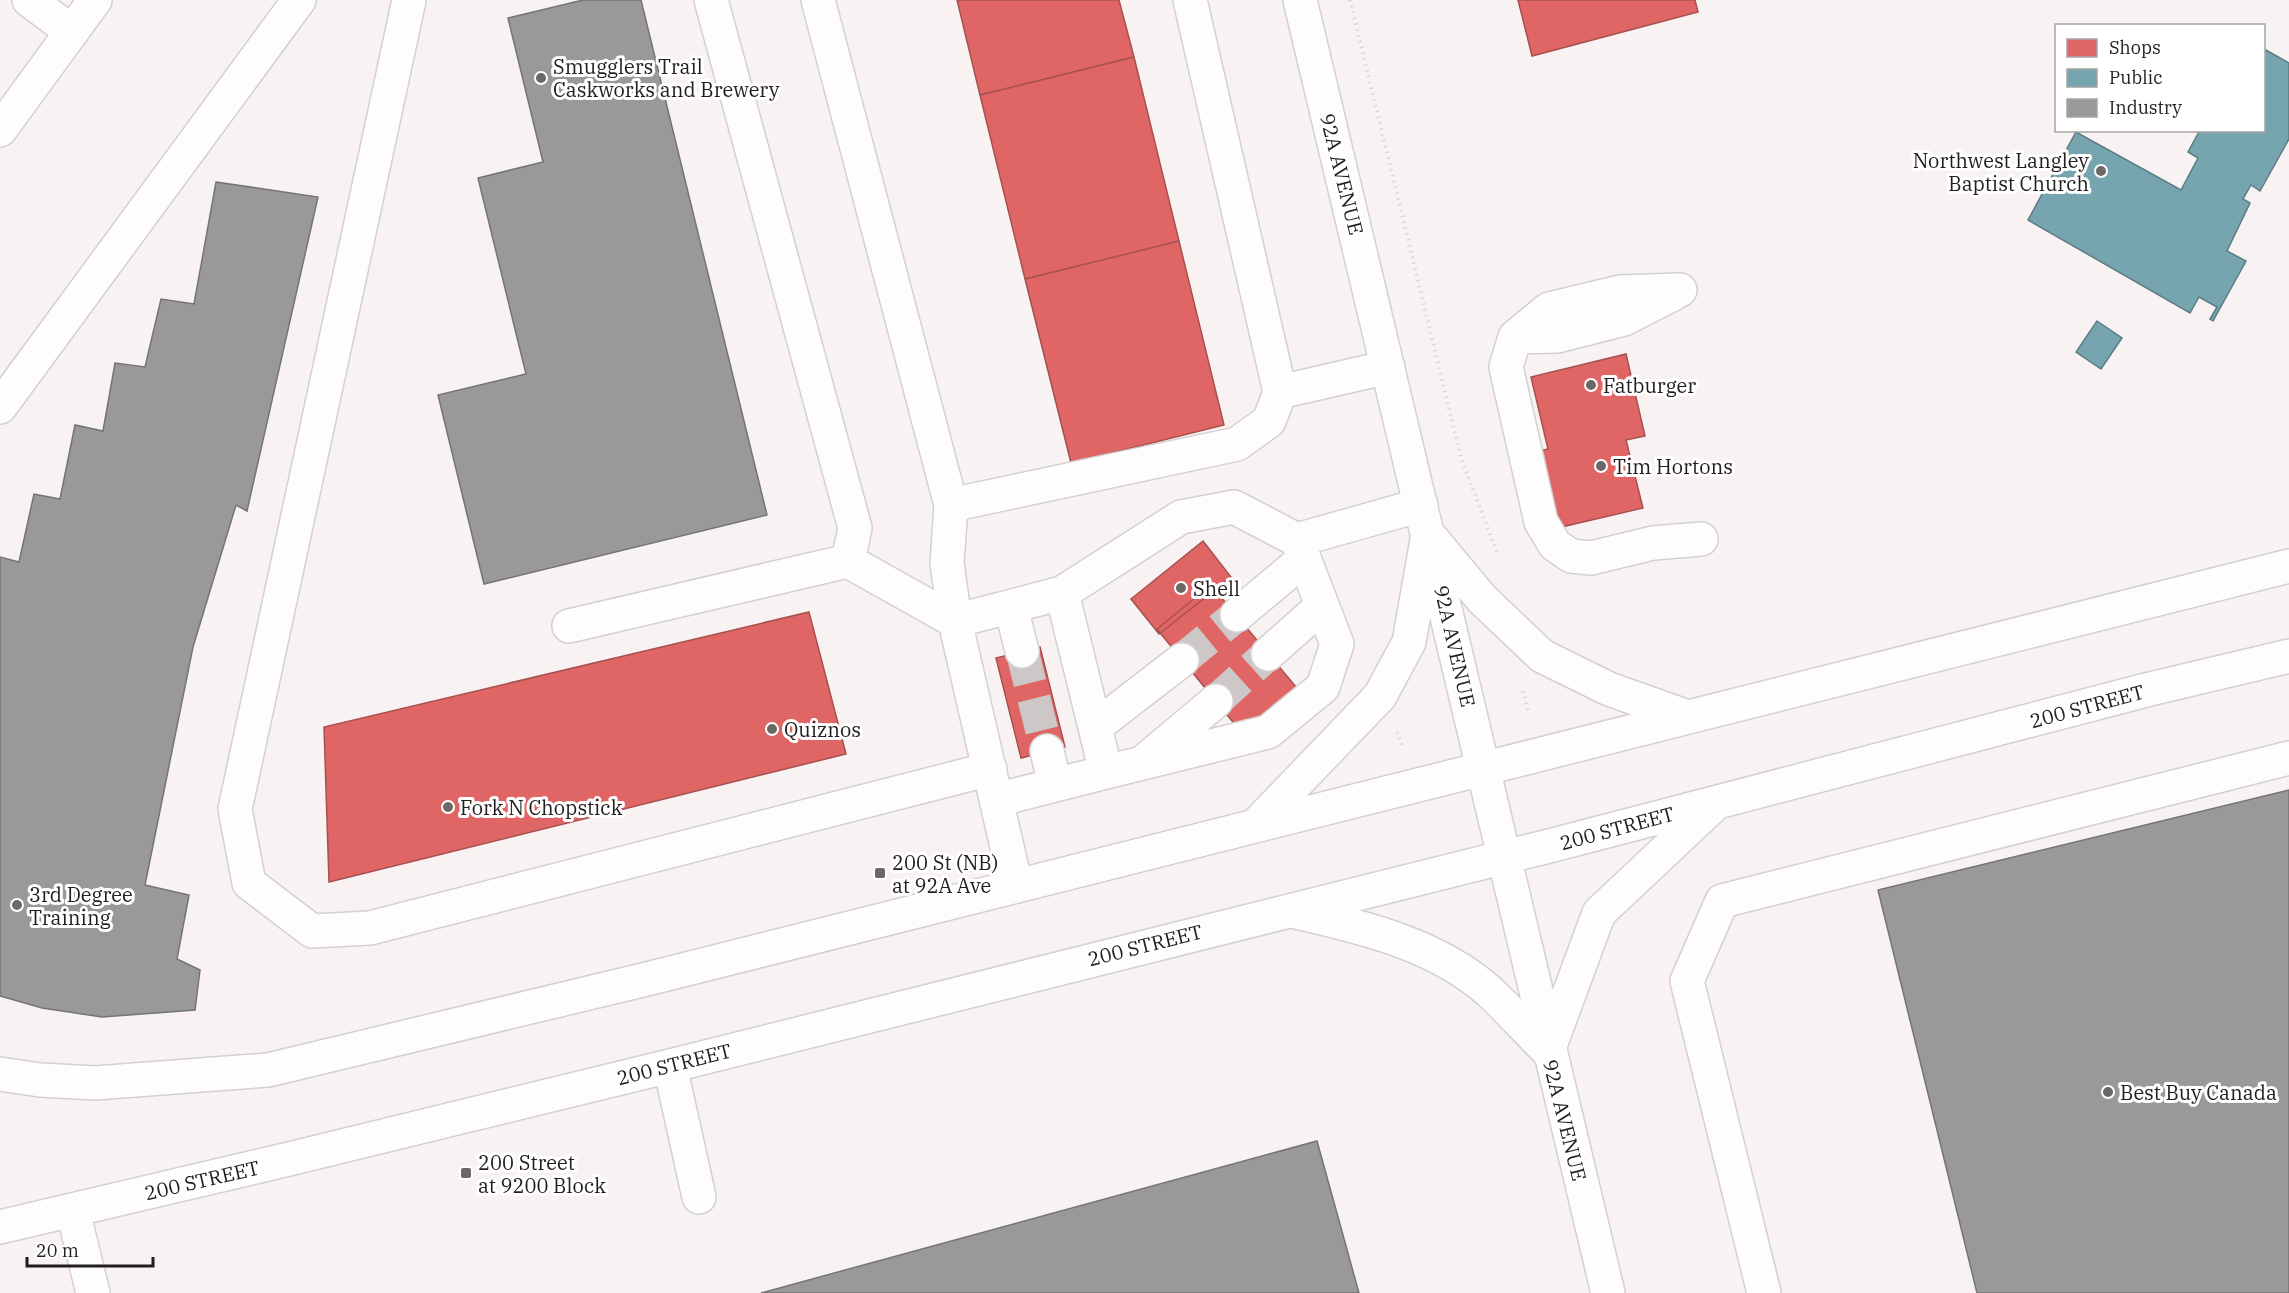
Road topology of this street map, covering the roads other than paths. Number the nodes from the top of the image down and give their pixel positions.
1 (29, 0) edge
2 (95, 0) edge
3 (299, 0) edge
4 (409, 0) edge
5 (711, 0) edge
6 (818, 0) edge
7 (1190, 0) edge
8 (1300, 0) edge
9 (72, 32) junction
10 (0, 130) edge
11 (1680, 290) dead end
12 (1388, 367) junction
13 (1280, 392) junction
14 (0, 406) edge
15 (951, 505) junction
16 (1425, 519) junction
17 (1701, 539) dead end
18 (1300, 550) junction
19 (848, 561) junction
20 (2289, 566) edge
21 (1062, 594) junction
22 (1322, 606) junction
23 (1011, 607) junction
24 (1237, 615) tunnel mouth
25 (955, 621) junction
26 (569, 626) dead end
27 (1022, 651) tunnel mouth
28 (1269, 654) tunnel mouth
29 (2289, 656) edge
30 (1182, 660) tunnel mouth
31 (1216, 702) tunnel mouth
32 (1688, 717) junction
33 (1095, 727) junction
34 (1047, 751) tunnel mouth
35 (2289, 758) edge
36 (1142, 763) junction
37 (1483, 769) junction
38 (1106, 772) junction
39 (993, 784) junction
40 (1055, 785) junction
41 (1716, 803) junction
42 (1255, 826) junction
43 (1503, 856) junction
44 (1016, 886) junction
45 (1287, 910) junction
46 (1548, 1051) junction
47 (0, 1056) edge
48 (670, 1066) junction
49 (0, 1074) edge
50 (40, 1080) junction
51 (699, 1197) dead end
52 (73, 1210) junction
53 (0, 1227) edge
54 (93, 1293) edge
55 (1608, 1293) edge
56 (1764, 1293) edge

1 - 9 main road
2 - 9 main road
3 - 14 main road
4 - 39 main road
5 - 19 main road
6 - 15 main road
7 - 13 main road
8 - 12 main road, 92A AVENUE
9 - 10 main road
11 - 17 main road
12 - 13 main road
12 - 16 main road, 92A AVENUE
13 - 15 main road
15 - 25 main road
16 - 18 main road
16 - 32 main road
16 - 37 main road, 92A AVENUE
16 - 42 main road
18 - 21 main road
18 - 22 main road
18 - 24 main road
19 - 25 main road
19 - 26 main road
20 - 32 main road
21 - 23 main road
21 - 33 main road
22 - 28 main road
22 - 36 main road
23 - 25 main road
23 - 27 main road
25 - 39 main road
29 - 41 main road, 200 STREET
30 - 33 main road
31 - 36 main road
32 - 37 main road
33 - 38 main road
34 - 40 main road
35 - 56 main road
36 - 38 main road
37 - 42 main road
37 - 43 main road, 92A AVENUE
38 - 40 main road
39 - 40 main road
39 - 44 main road
41 - 43 main road, 200 STREET
41 - 46 main road
42 - 44 main road
43 - 45 main road, 200 STREET
43 - 46 main road, 92A AVENUE
44 - 50 main road
45 - 46 main road
45 - 48 main road, 200 STREET
46 - 55 main road, 92A AVENUE
47 - 50 main road
48 - 51 main road
48 - 52 main road, 200 STREET
49 - 50 main road
52 - 53 main road, 200 STREET
52 - 54 main road

